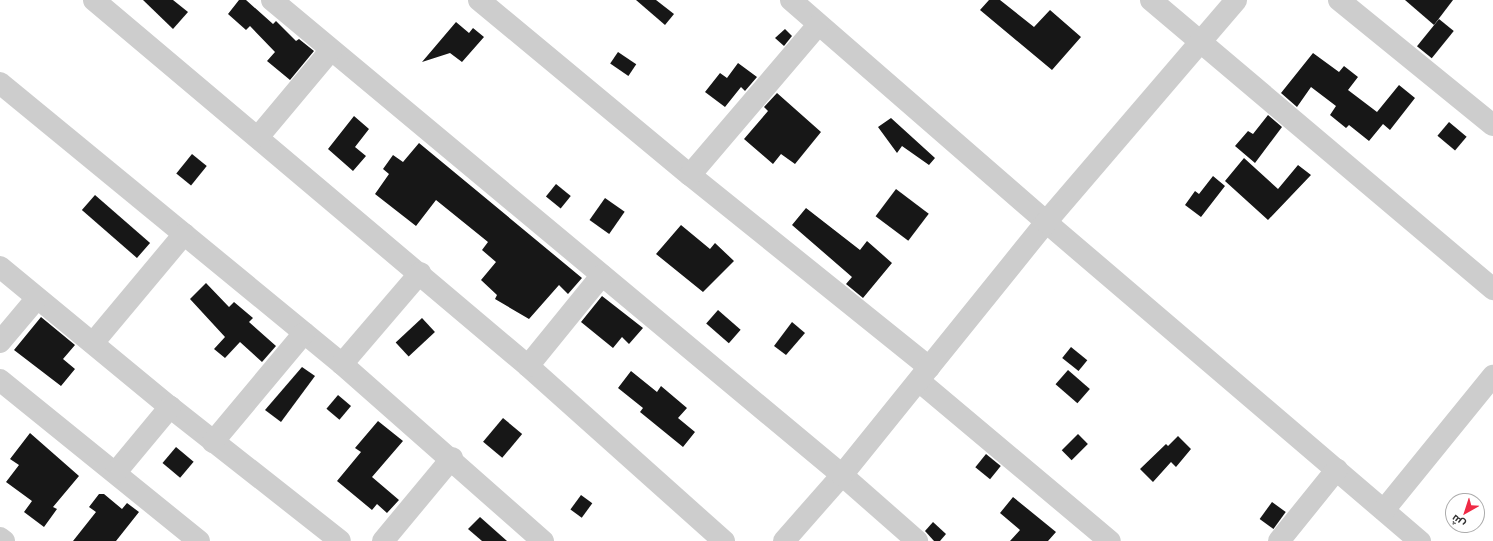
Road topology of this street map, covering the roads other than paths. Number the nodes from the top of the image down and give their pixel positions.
1 (94, 0) edge
2 (272, 0) edge
3 (479, 0) edge
4 (792, 0) edge
5 (1151, 0) edge
6 (1236, 0) edge
7 (1339, 0) edge
8 (818, 24) junction
9 (1200, 40) junction
10 (332, 50) junction
11 (0, 83) edge
12 (1493, 125) edge
13 (259, 136) junction
14 (690, 175) junction
15 (1046, 222) junction
16 (184, 234) junction
17 (0, 267) edge
18 (420, 273) junction
19 (602, 275) junction
20 (1493, 289) edge
21 (37, 298) junction
22 (304, 333) junction
23 (0, 342) edge
24 (93, 343) junction
25 (342, 364) junction
26 (528, 366) junction
27 (924, 374) junction
28 (1493, 376) edge
29 (0, 380) edge
30 (170, 407) junction
31 (214, 442) junction
32 (452, 458) junction
33 (1337, 469) junction
34 (116, 472) junction
35 (842, 475) junction
36 (1384, 510) junction
37 (0, 538) edge
38 (4, 541) edge
39 (198, 541) edge
40 (340, 541) edge
41 (383, 541) edge
42 (543, 541) edge
43 (724, 541) edge
44 (784, 541) edge
45 (917, 541) edge
46 (1110, 541) edge
47 (1279, 541) edge
48 (1420, 541) edge

1 - 13 street
2 - 10 street
3 - 14 street
4 - 8 street
5 - 9 street
6 - 9 street
7 - 12 street
8 - 14 street
8 - 15 street
9 - 15 street
9 - 20 street
10 - 13 street
10 - 19 street
11 - 16 street
13 - 18 street
14 - 27 street
15 - 27 street
15 - 33 street
16 - 22 street
16 - 24 street
17 - 21 street
18 - 25 street
18 - 26 street
19 - 26 street
19 - 35 street
21 - 23 street
21 - 24 street
22 - 25 street
22 - 31 street
24 - 30 street
25 - 32 street
26 - 43 street
27 - 35 street
27 - 46 street
28 - 36 street
29 - 34 street
30 - 31 street
30 - 34 street
31 - 40 street
32 - 41 street
32 - 42 street
33 - 36 street
33 - 47 street
34 - 39 street
35 - 44 street
35 - 45 street
36 - 48 street
37 - 38 street

